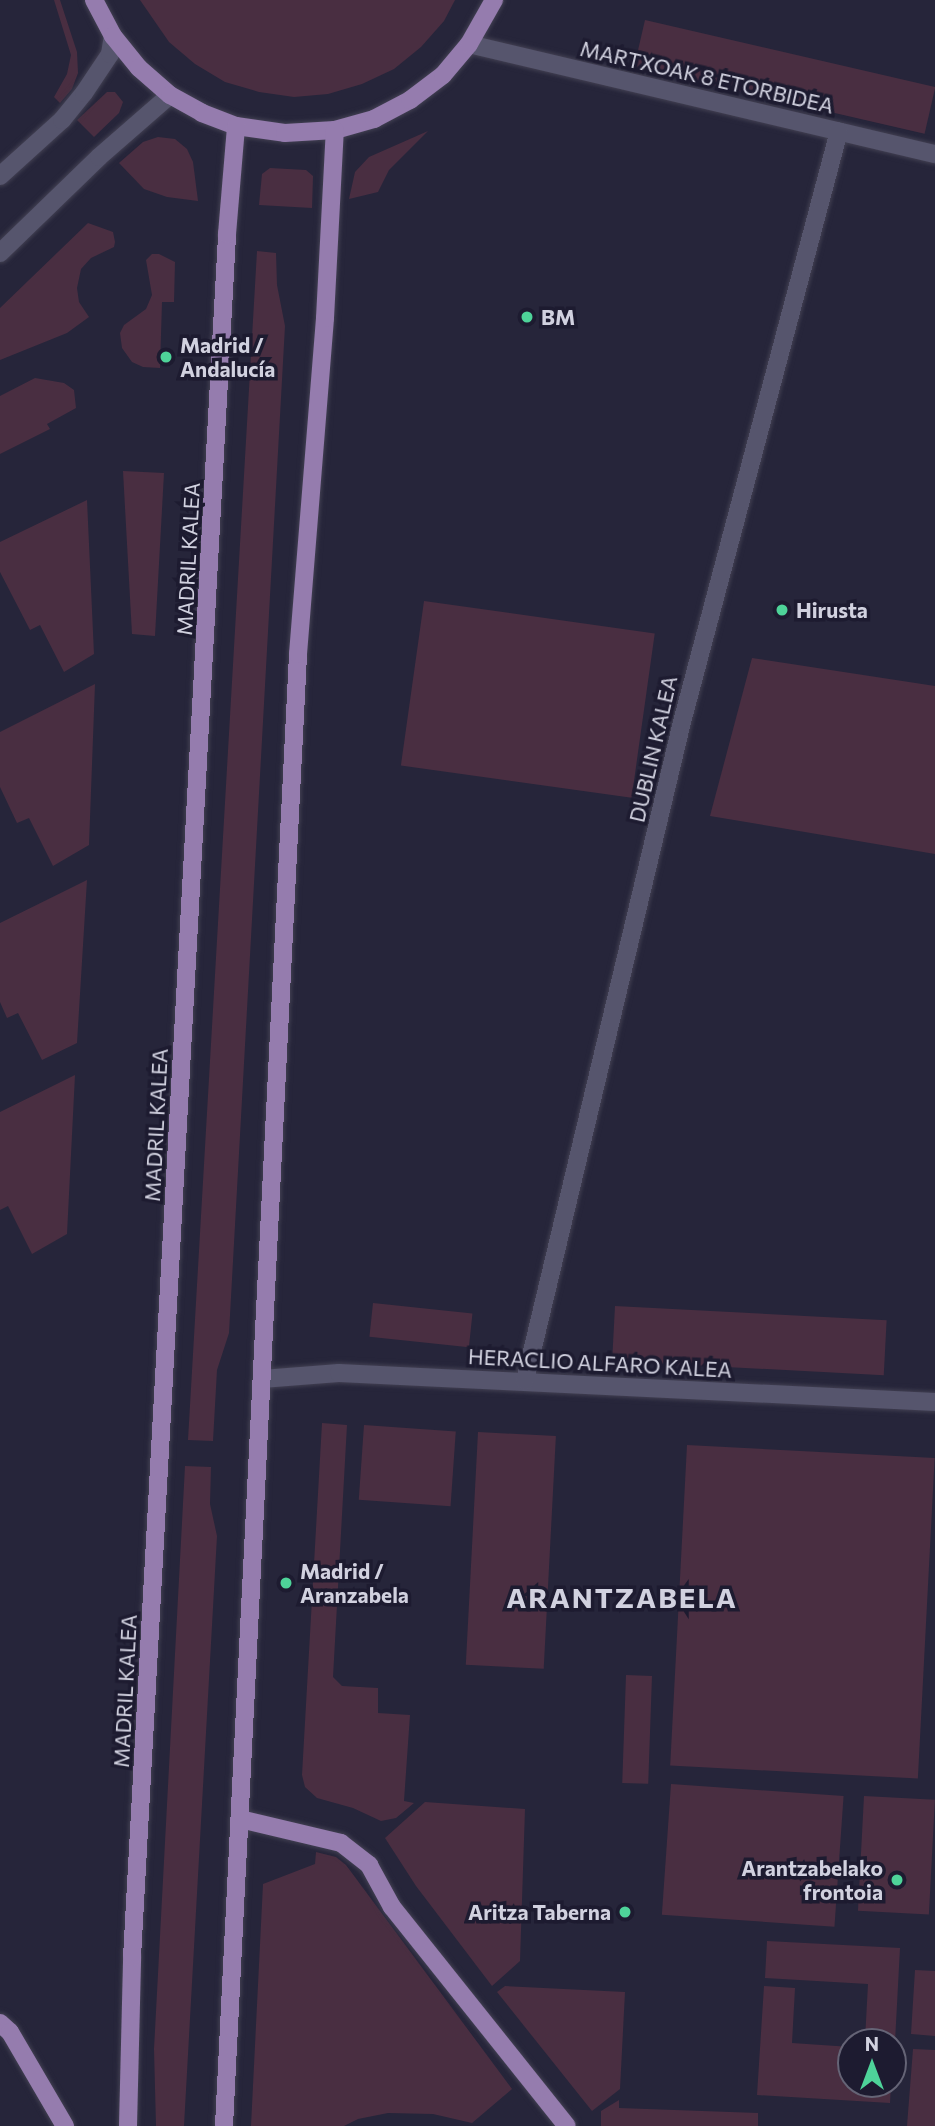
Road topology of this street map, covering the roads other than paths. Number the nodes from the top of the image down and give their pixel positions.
1 (94, 0) edge
2 (494, 0) edge
3 (113, 36) junction
4 (469, 44) junction
5 (170, 94) junction
6 (236, 126) junction
7 (335, 130) junction
8 (839, 131) junction
9 (935, 154) edge
10 (0, 176) edge
11 (0, 253) edge
12 (262, 1379) junction
13 (525, 1381) junction
14 (935, 1402) edge
15 (240, 1819) junction
16 (0, 2023) edge
17 (65, 2126) edge
18 (128, 2126) edge
19 (225, 2126) edge
20 (567, 2126) edge

1 - 3 main road
2 - 4 main road
3 - 5 main road
3 - 10 street
4 - 7 main road
4 - 8 street, MARTXOAK 8 ETORBIDEA
5 - 6 main road
5 - 11 street
6 - 7 main road
6 - 18 main road, MADRIL KALEA
7 - 12 main road
8 - 9 street, MARTXOAK 8 ETORBIDEA
8 - 13 street, DUBLIN KALEA
12 - 13 street, HERACLIO ALFARO KALEA
12 - 15 main road
13 - 14 street, HERACLIO ALFARO KALEA
15 - 19 main road
15 - 20 main road
16 - 17 main road

